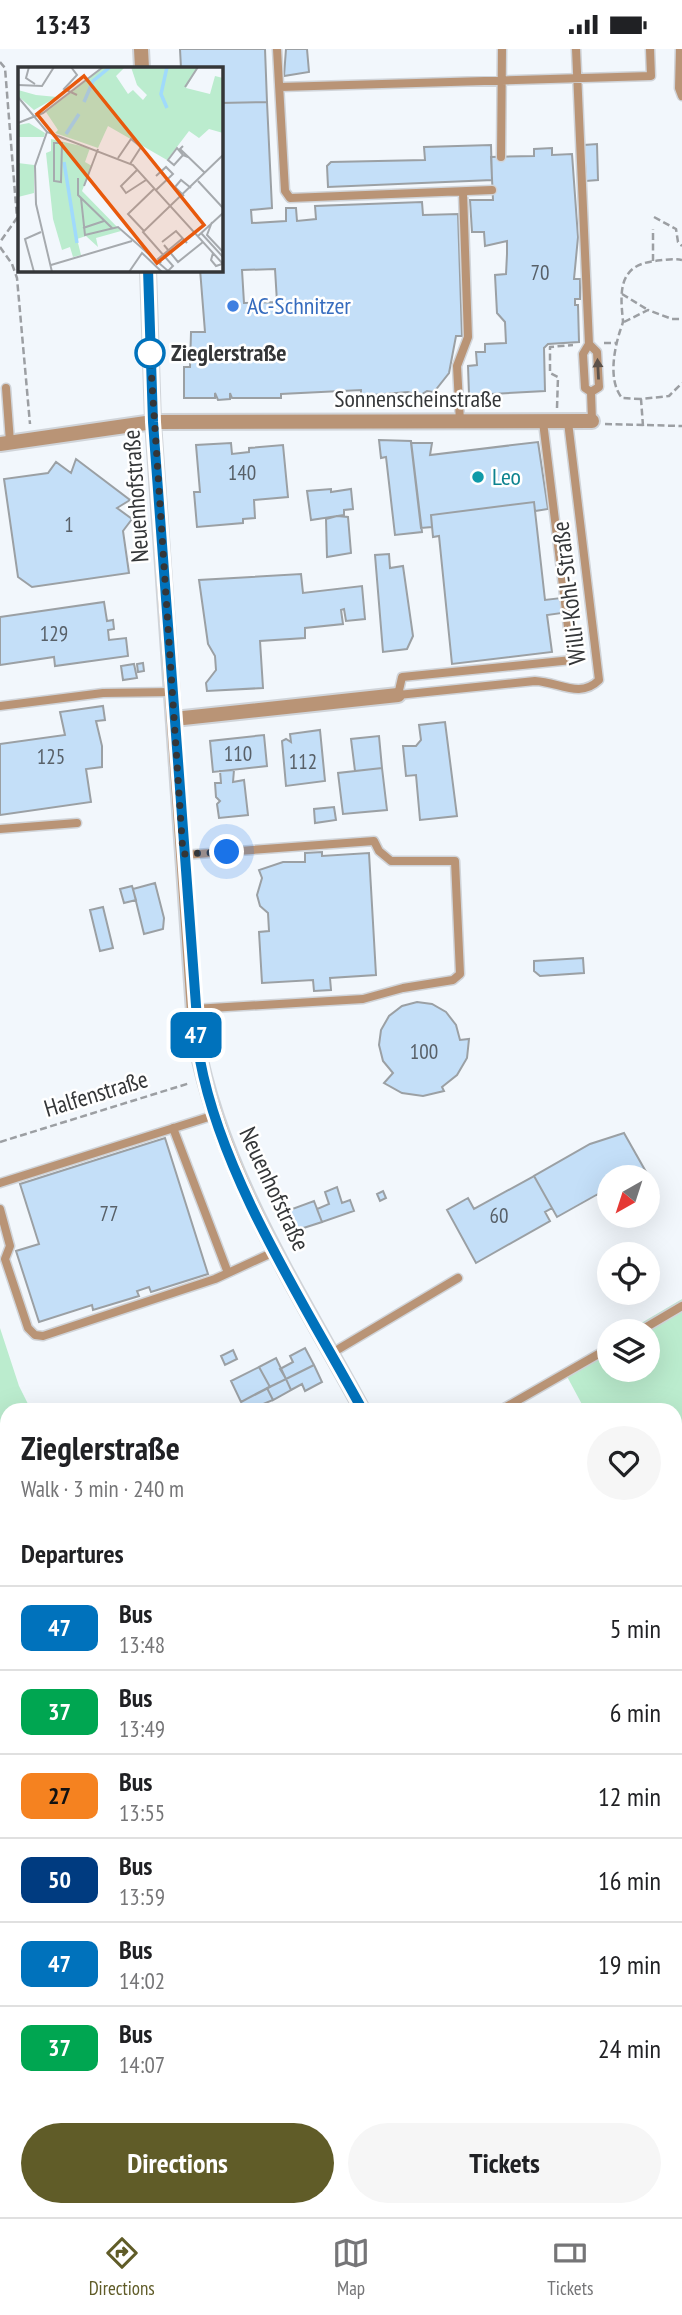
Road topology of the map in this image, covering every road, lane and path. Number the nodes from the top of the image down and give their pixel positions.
1 (141, 49) edge
2 (277, 49) edge
3 (502, 49) edge
4 (576, 49) edge
5 (650, 49) edge
6 (680, 49) edge
7 (0, 62) edge
8 (142, 67) edge
9 (577, 78) junction
10 (502, 80) junction
11 (280, 87) junction
12 (682, 96) edge
13 (501, 157) dead end
14 (492, 190) dead end
15 (463, 192) junction
16 (654, 217) dead end
17 (653, 229) dead end
18 (0, 242) edge
19 (682, 246) edge
20 (0, 247) edge
21 (682, 255) edge
22 (680, 260) edge
23 (653, 261) junction
24 (148, 271) edge
25 (622, 294) junction
26 (648, 310) junction
27 (682, 319) edge
28 (624, 322) junction
29 (617, 343) junction
30 (589, 344) junction
31 (682, 383) edge
32 (6, 388) dead end
33 (591, 393) junction
34 (641, 399) junction
35 (592, 421) junction
36 (153, 422) junction
37 (460, 422) junction
38 (556, 422) junction
39 (682, 425) edge
40 (643, 426) junction
41 (31, 439) junction
42 (5, 443) edge
43 (172, 692) junction
44 (398, 695) junction
45 (0, 706) edge
46 (174, 719) junction
47 (77, 823) dead end
48 (0, 829) edge
49 (183, 855) junction
50 (194, 1009) junction
51 (203, 1079) junction
52 (215, 1115) junction
53 (173, 1128) junction
54 (0, 1142) edge
55 (0, 1183) edge
56 (0, 1209) edge
57 (276, 1251) junction
58 (228, 1273) junction
59 (458, 1278) dead end
60 (682, 1306) edge
61 (660, 1319) edge
62 (332, 1353) junction
63 (597, 1355) edge
64 (359, 1403) edge
65 (513, 1403) edge

1 - 8 street
2 - 11 lane
3 - 10 lane
4 - 9 lane
5 - 9 lane
6 - 12 lane
7 - 18 path
9 - 10 lane
9 - 30 lane
10 - 11 lane
10 - 13 lane
11 - 15 lane
14 - 15 lane
15 - 37 lane
16 - 19 path
17 - 23 path
20 - 41 path
21 - 22 path
22 - 23 path
23 - 25 path
24 - 36 street, Neuenhofstraße
25 - 26 path
25 - 28 path
26 - 27 path
26 - 28 path
28 - 29 path
29 - 30 path
29 - 34 path
30 - 33 lane
33 -> 30 lane
30 - 38 path
31 - 34 path
32 - 42 lane
33 - 35 lane
34 - 40 path
35 - 38 street, Sonnenscheinstraße
35 - 40 path
36 - 37 street, Sonnenscheinstraße
36 - 41 street
36 - 43 street, Neuenhofstraße
37 - 38 street, Sonnenscheinstraße
38 - 44 lane
38 - 44 lane, Willi-Kohl-Straße
39 - 40 path
41 - 42 street
43 - 45 lane
43 - 46 street, Neuenhofstraße
44 - 46 street
46 - 49 street, Neuenhofstraße
47 - 48 lane
49 - 50 street, Neuenhofstraße
49 - 50 lane
50 - 51 street, Neuenhofstraße
51 - 52 street, Neuenhofstraße
51 - 54 path, Halfenstraße
52 - 53 lane
52 - 57 street, Neuenhofstraße
53 - 55 lane
53 - 58 lane
56 - 58 lane
57 - 58 lane
57 - 62 street, Neuenhofstraße
59 - 62 lane
60 - 61 lane
62 - 64 street, Neuenhofstraße
63 - 65 lane

